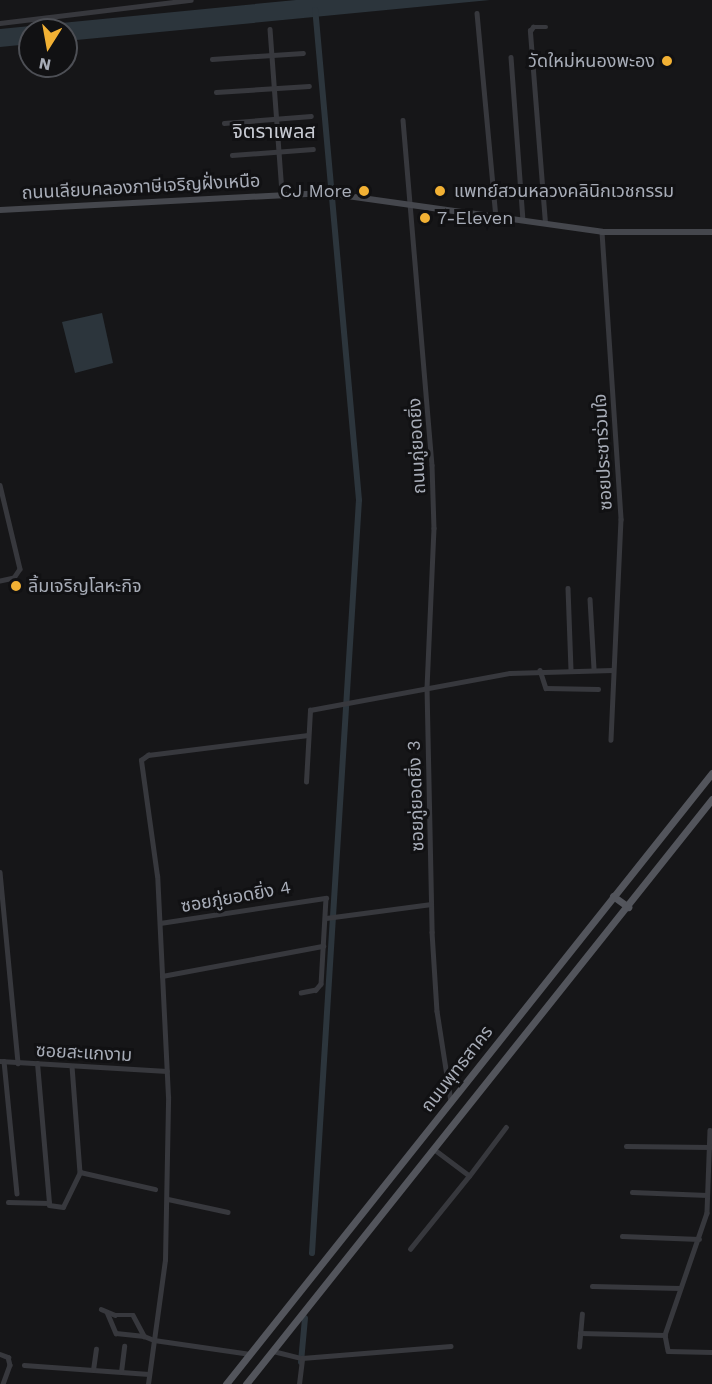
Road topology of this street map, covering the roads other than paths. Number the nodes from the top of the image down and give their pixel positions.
1 (190, 1) edge
2 (477, 13) dead end
3 (0, 22) edge
4 (546, 27) dead end
5 (270, 29) dead end
6 (303, 53) dead end
7 (272, 55) junction
8 (511, 57) dead end
9 (212, 58) dead end
10 (309, 86) dead end
11 (275, 89) junction
12 (216, 92) dead end
13 (311, 116) dead end
14 (278, 120) junction
15 (403, 120) dead end
16 (224, 123) dead end
17 (313, 149) dead end
18 (280, 152) junction
19 (232, 155) dead end
20 (282, 194) junction
21 (410, 204) junction
22 (0, 210) edge
23 (496, 216) junction
24 (524, 220) junction
25 (545, 223) junction
26 (602, 232) junction
27 (712, 232) edge
28 (0, 485) edge
29 (0, 581) edge
30 (568, 588) dead end
31 (590, 599) dead end
32 (571, 669) junction
33 (594, 669) junction
34 (612, 669) junction
35 (540, 670) junction
36 (427, 687) junction
37 (598, 689) dead end
38 (308, 735) junction
39 (611, 740) dead end
40 (712, 773) edge
41 (306, 782) dead end
42 (712, 799) edge
43 (0, 872) edge
44 (613, 896) junction
45 (431, 904) junction
46 (628, 907) junction
47 (326, 918) junction
48 (160, 923) junction
49 (323, 946) junction
50 (162, 976) junction
51 (301, 993) dead end
52 (2, 1061) edge
53 (18, 1063) junction
54 (37, 1064) junction
55 (72, 1066) junction
56 (167, 1071) junction
57 (451, 1101) junction
58 (506, 1127) dead end
59 (710, 1130) dead end
60 (626, 1146) dead end
61 (710, 1147) junction
62 (433, 1149) junction
63 (711, 1161) edge
64 (80, 1172) junction
65 (469, 1176) junction
66 (155, 1189) dead end
67 (632, 1192) dead end
68 (17, 1193) dead end
69 (707, 1195) junction
70 (168, 1199) junction
71 (8, 1202) dead end
72 (49, 1205) junction
73 (228, 1212) dead end
74 (710, 1213) edge
75 (622, 1236) dead end
76 (699, 1239) junction
77 (410, 1249) dead end
78 (592, 1286) dead end
79 (680, 1288) junction
80 (101, 1309) dead end
81 (107, 1312) junction
82 (582, 1314) dead end
83 (580, 1333) junction
84 (665, 1335) junction
85 (144, 1336) junction
86 (154, 1340) junction
87 (124, 1346) dead end
88 (451, 1346) dead end
89 (579, 1347) dead end
90 (96, 1349) dead end
91 (273, 1351) junction
92 (712, 1352) edge
93 (0, 1354) edge
94 (250, 1354) junction
95 (302, 1358) junction
96 (24, 1365) dead end
97 (93, 1370) junction
98 (121, 1372) junction
99 (149, 1374) junction
100 (3, 1384) edge
101 (148, 1384) edge
102 (226, 1384) edge
103 (246, 1384) edge
104 (299, 1384) edge

1 - 3 street
2 - 23 street
4 - 25 street
5 - 7 street
6 - 7 street
7 - 9 street
7 - 11 street
8 - 24 street
10 - 11 street
11 - 12 street
11 - 14 street
13 - 14 street
14 - 16 street
14 - 18 street
15 - 21 street, ถนนภู่ยอดยิ่ง
17 - 18 street
18 - 19 street
18 - 20 street
20 - 21 main road, ถนนเลียบคลองภาษีเจริญฝั่งเหนือ
20 - 22 main road, ถนนเลียบคลองภาษีเจริญฝั่งเหนือ
21 - 23 main road, ถนนเลียบคลองภาษีเจริญฝั่งเหนือ
21 - 36 street, ถนนภู่ยอดยิ่ง
23 - 24 main road, ถนนเลียบคลองภาษีเจริญฝั่งเหนือ
24 - 25 main road, ถนนเลียบคลองภาษีเจริญฝั่งเหนือ
25 - 26 main road, ถนนเลียบคลองภาษีเจริญฝั่งเหนือ
26 - 27 main road, ถนนเลียบคลองภาษีเจริญฝั่งเหนือ
26 - 34 street, ซอยประชาร่วมใจ
28 - 29 street
30 - 32 street
31 - 33 street
32 - 33 street
32 - 35 street
33 - 34 street
34 - 39 street, ซอยประชาร่วมใจ
35 - 36 street
35 - 37 street
36 - 38 street
36 - 45 street, ซอยภู่ยอดยิ่ง 3
38 - 41 street
38 - 48 street
40 - 44 main road, ถนนพุทธสาคร
42 - 46 main road, ถนนพุทธสาคร
43 - 53 street
44 - 46 main road
44 - 57 main road, ถนนพุทธสาคร
45 - 47 street
45 - 57 street, ซอยภู่ยอดยิ่ง 3
46 - 62 main road, ถนนพุทธสาคร
47 - 48 street, ซอยภู่ยอดยิ่ง 4
47 - 49 street
48 - 50 street
49 - 50 street
49 - 51 street
50 - 56 street
52 - 53 street, ซอยสะแกงาม
52 - 68 street
53 - 54 street, ซอยสะแกงาม
54 - 55 street, ซอยสะแกงาม
54 - 72 street
55 - 56 street, ซอยสะแกงาม
55 - 64 street
56 - 70 street
57 - 94 main road, ถนนพุทธสาคร
58 - 65 street
59 - 61 street
60 - 61 street
61 - 63 street
62 - 65 street
62 - 91 main road, ถนนพุทธสาคร
63 - 69 street
64 - 66 street
64 - 72 street
65 - 77 street
67 - 69 street
69 - 74 street
70 - 73 street
70 - 86 street
71 - 72 street
74 - 76 street
75 - 76 street
76 - 79 street
78 - 79 street
79 - 84 street
80 - 81 street
81 - 85 street
81 - 85 street
82 - 83 street
83 - 84 street
83 - 89 street
84 - 92 street
85 - 86 street
86 - 94 street
86 - 99 street
87 - 98 street
88 - 95 street
90 - 97 street
91 - 95 street
91 - 103 main road, ถนนพุทธสาคร
93 - 100 street
94 - 102 main road, ถนนพุทธสาคร
95 - 104 street
96 - 97 street
97 - 98 street
98 - 99 street
99 - 101 street

